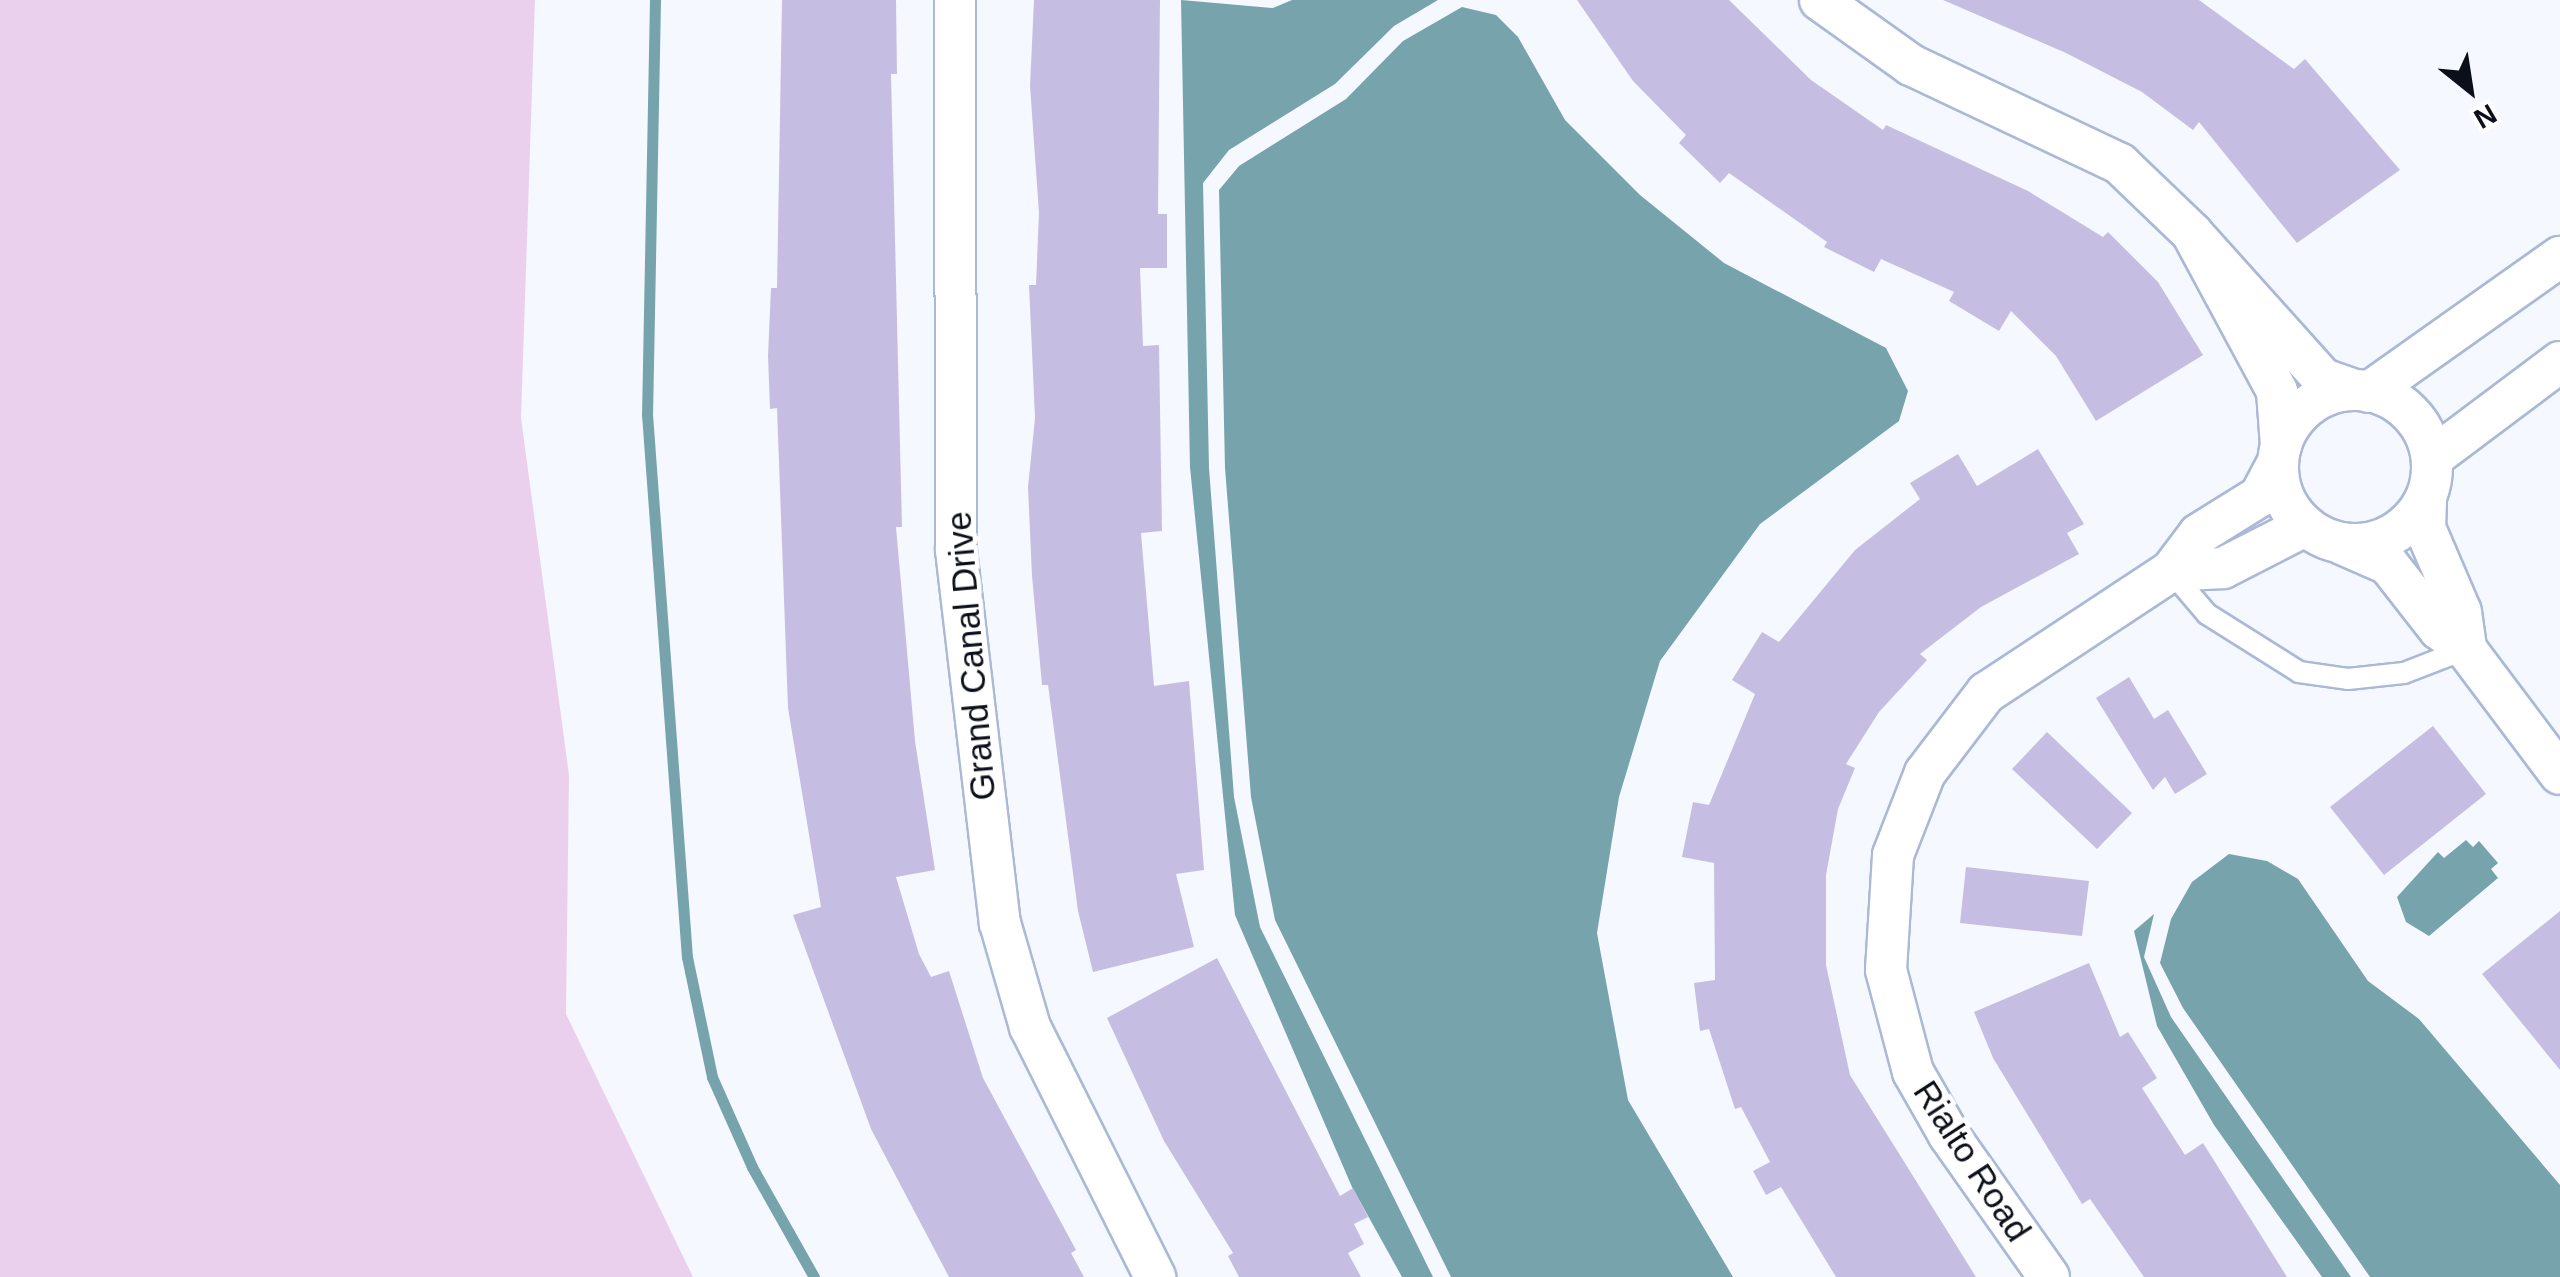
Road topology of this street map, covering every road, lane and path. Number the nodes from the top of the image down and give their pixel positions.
1 (956, 0) edge
2 (1820, 0) edge
3 (2192, 233) junction
4 (2560, 257) edge
5 (2560, 362) edge
6 (2362, 391) junction
7 (2279, 455) junction
8 (2432, 458) junction
9 (2426, 500) junction
10 (2321, 535) junction
11 (2171, 571) junction
12 (2466, 649) junction
13 (2560, 774) edge
14 (1155, 1277) edge
15 (2049, 1277) edge

1 - 14 street, Grand Canal Drive
2 - 3 street
3 - 6 street
3 - 7 street
4 - 6 street
5 - 8 street
6 - 7 street
6 - 8 street
7 - 10 street
7 - 11 street, Rialto Road
8 - 9 street
9 - 10 street
9 - 12 street
10 - 11 street, Rialto Road
10 - 12 street
11 - 12 lane
11 - 15 street, Rialto Road
12 - 13 street

